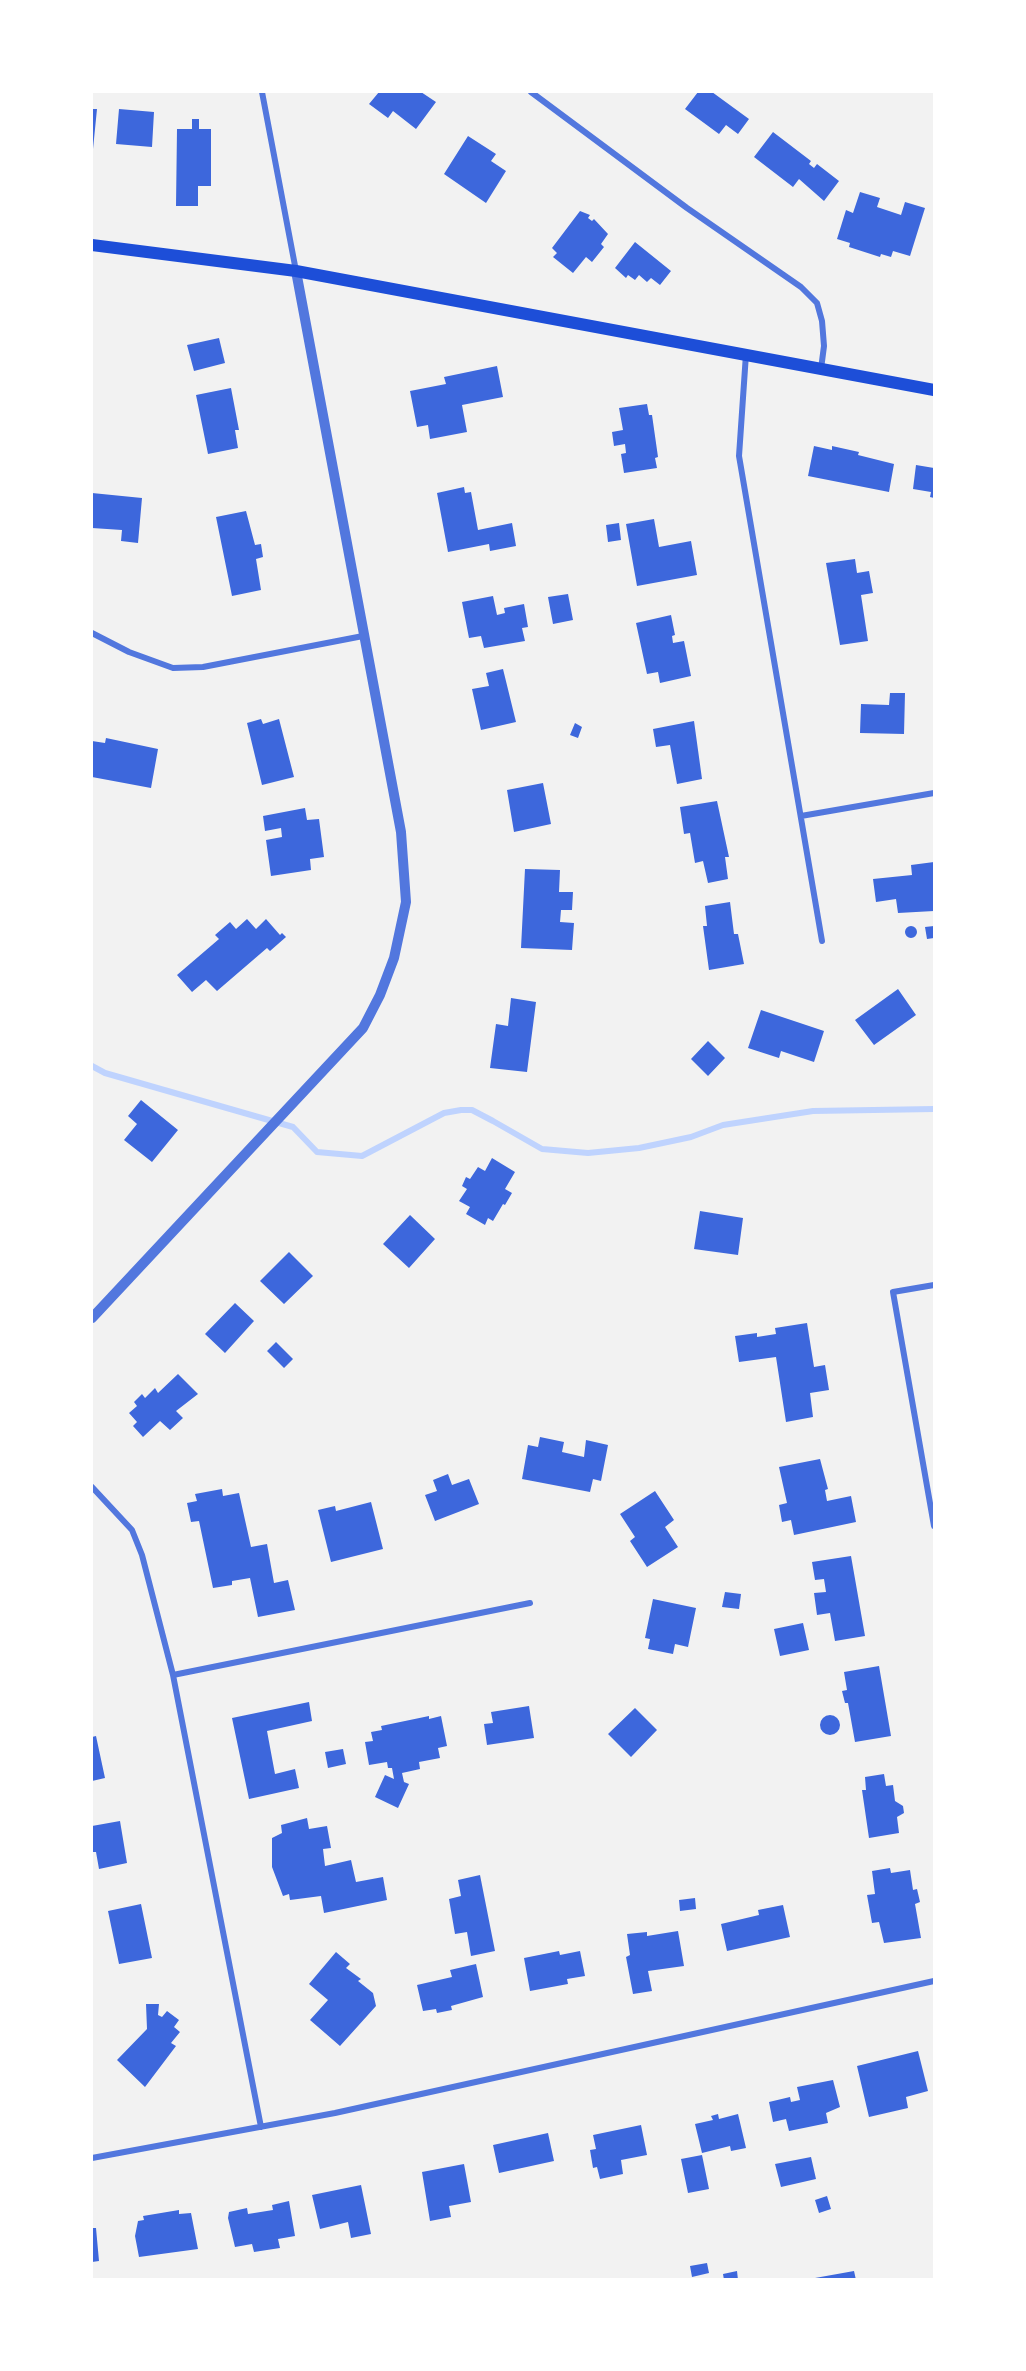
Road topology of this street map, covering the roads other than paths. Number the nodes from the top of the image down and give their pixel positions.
1 (261, 92) edge
2 (531, 92) edge
3 (92, 245) edge
4 (296, 271) junction
5 (746, 354) junction
6 (821, 369) junction
7 (934, 390) edge
8 (92, 633) edge
9 (363, 636) junction
10 (934, 794) edge
11 (801, 816) junction
12 (822, 941) dead end
13 (934, 1285) edge
14 (92, 1318) edge
15 (92, 1487) edge
16 (934, 1526) edge
17 (530, 1603) dead end
18 (173, 1675) junction
19 (934, 1981) edge
20 (261, 2127) junction
21 (92, 2158) edge

1 - 4 street
2 - 6 street
3 - 4 main road
4 - 5 main road
4 - 9 street
5 - 6 main road
5 - 11 street
6 - 7 main road
8 - 9 street
9 - 14 street
10 - 11 street
11 - 12 street
13 - 16 street
15 - 18 street
17 - 18 street
18 - 20 street
19 - 20 street
20 - 21 street

